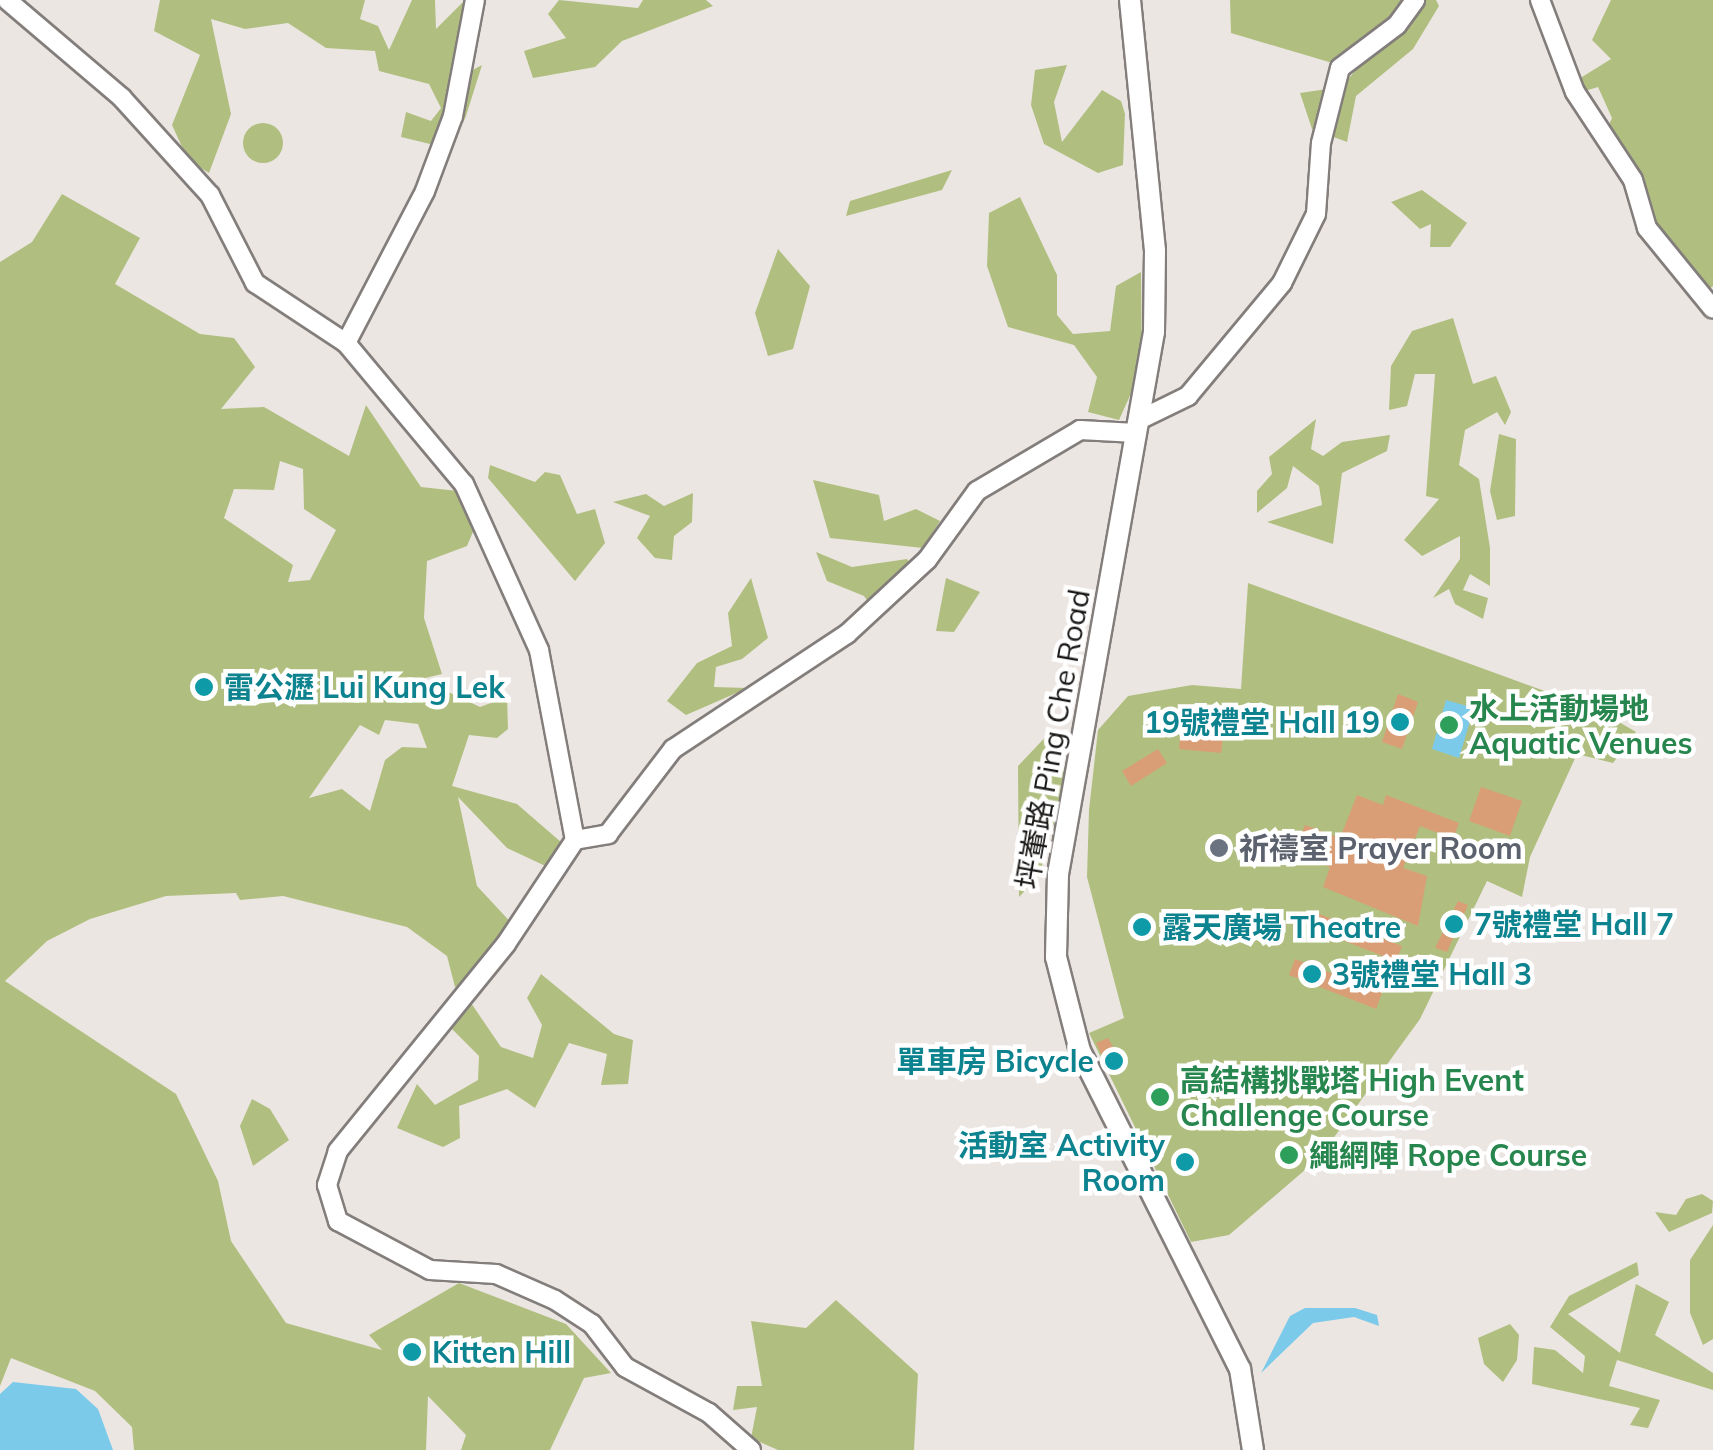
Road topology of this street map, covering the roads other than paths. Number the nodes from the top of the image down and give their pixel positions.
1 (7, 0) edge
2 (475, 0) edge
3 (1130, 0) edge
4 (1415, 0) edge
5 (1540, 0) edge
6 (1713, 309) edge
7 (346, 344) junction
8 (1138, 426) junction
9 (575, 840) junction
10 (751, 1450) edge
11 (1253, 1450) edge

1 - 7 street
2 - 7 street
3 - 8 street, 坪輋路 Ping Che Road
4 - 8 street
5 - 6 street
7 - 9 street
8 - 9 street
8 - 11 street, 坪輋路 Ping Che Road
9 - 10 street

